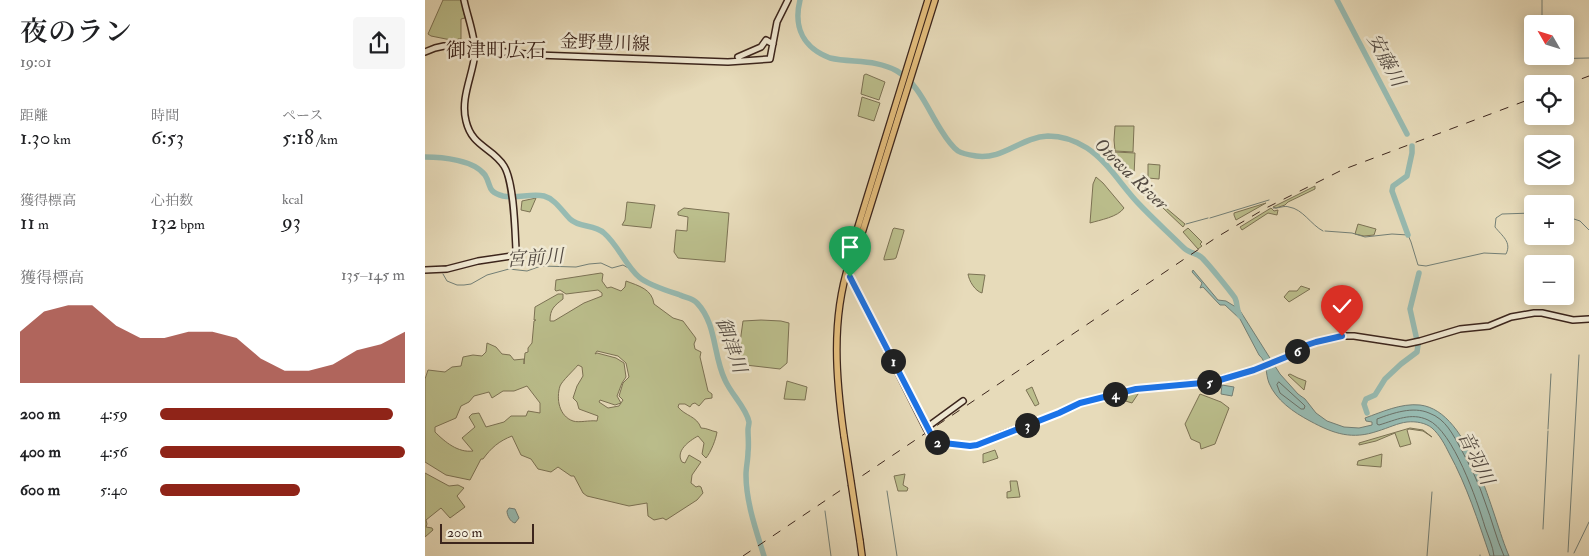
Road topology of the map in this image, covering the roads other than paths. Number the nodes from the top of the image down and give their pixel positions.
1 (464, 0) edge
2 (788, 0) edge
3 (928, 0) edge
4 (935, 0) edge
5 (773, 44) junction
6 (475, 49) junction
7 (425, 52) edge
8 (737, 57) dead end
9 (911, 67) junction
10 (425, 270) edge
11 (847, 271) junction
12 (1589, 319) edge
13 (963, 401) dead end
14 (926, 428) junction
15 (862, 556) edge

1 - 6 main road
2 - 5 main road, 金野豊川線
3 - 9 main road
4 - 9 main road
5 - 6 main road, 金野豊川線
5 - 8 main road
6 - 7 main road, 金野豊川線
6 - 10 main road
9 - 11 main road
11 - 14 main road
11 - 15 main road, bridge
12 - 14 main road
13 - 14 main road

